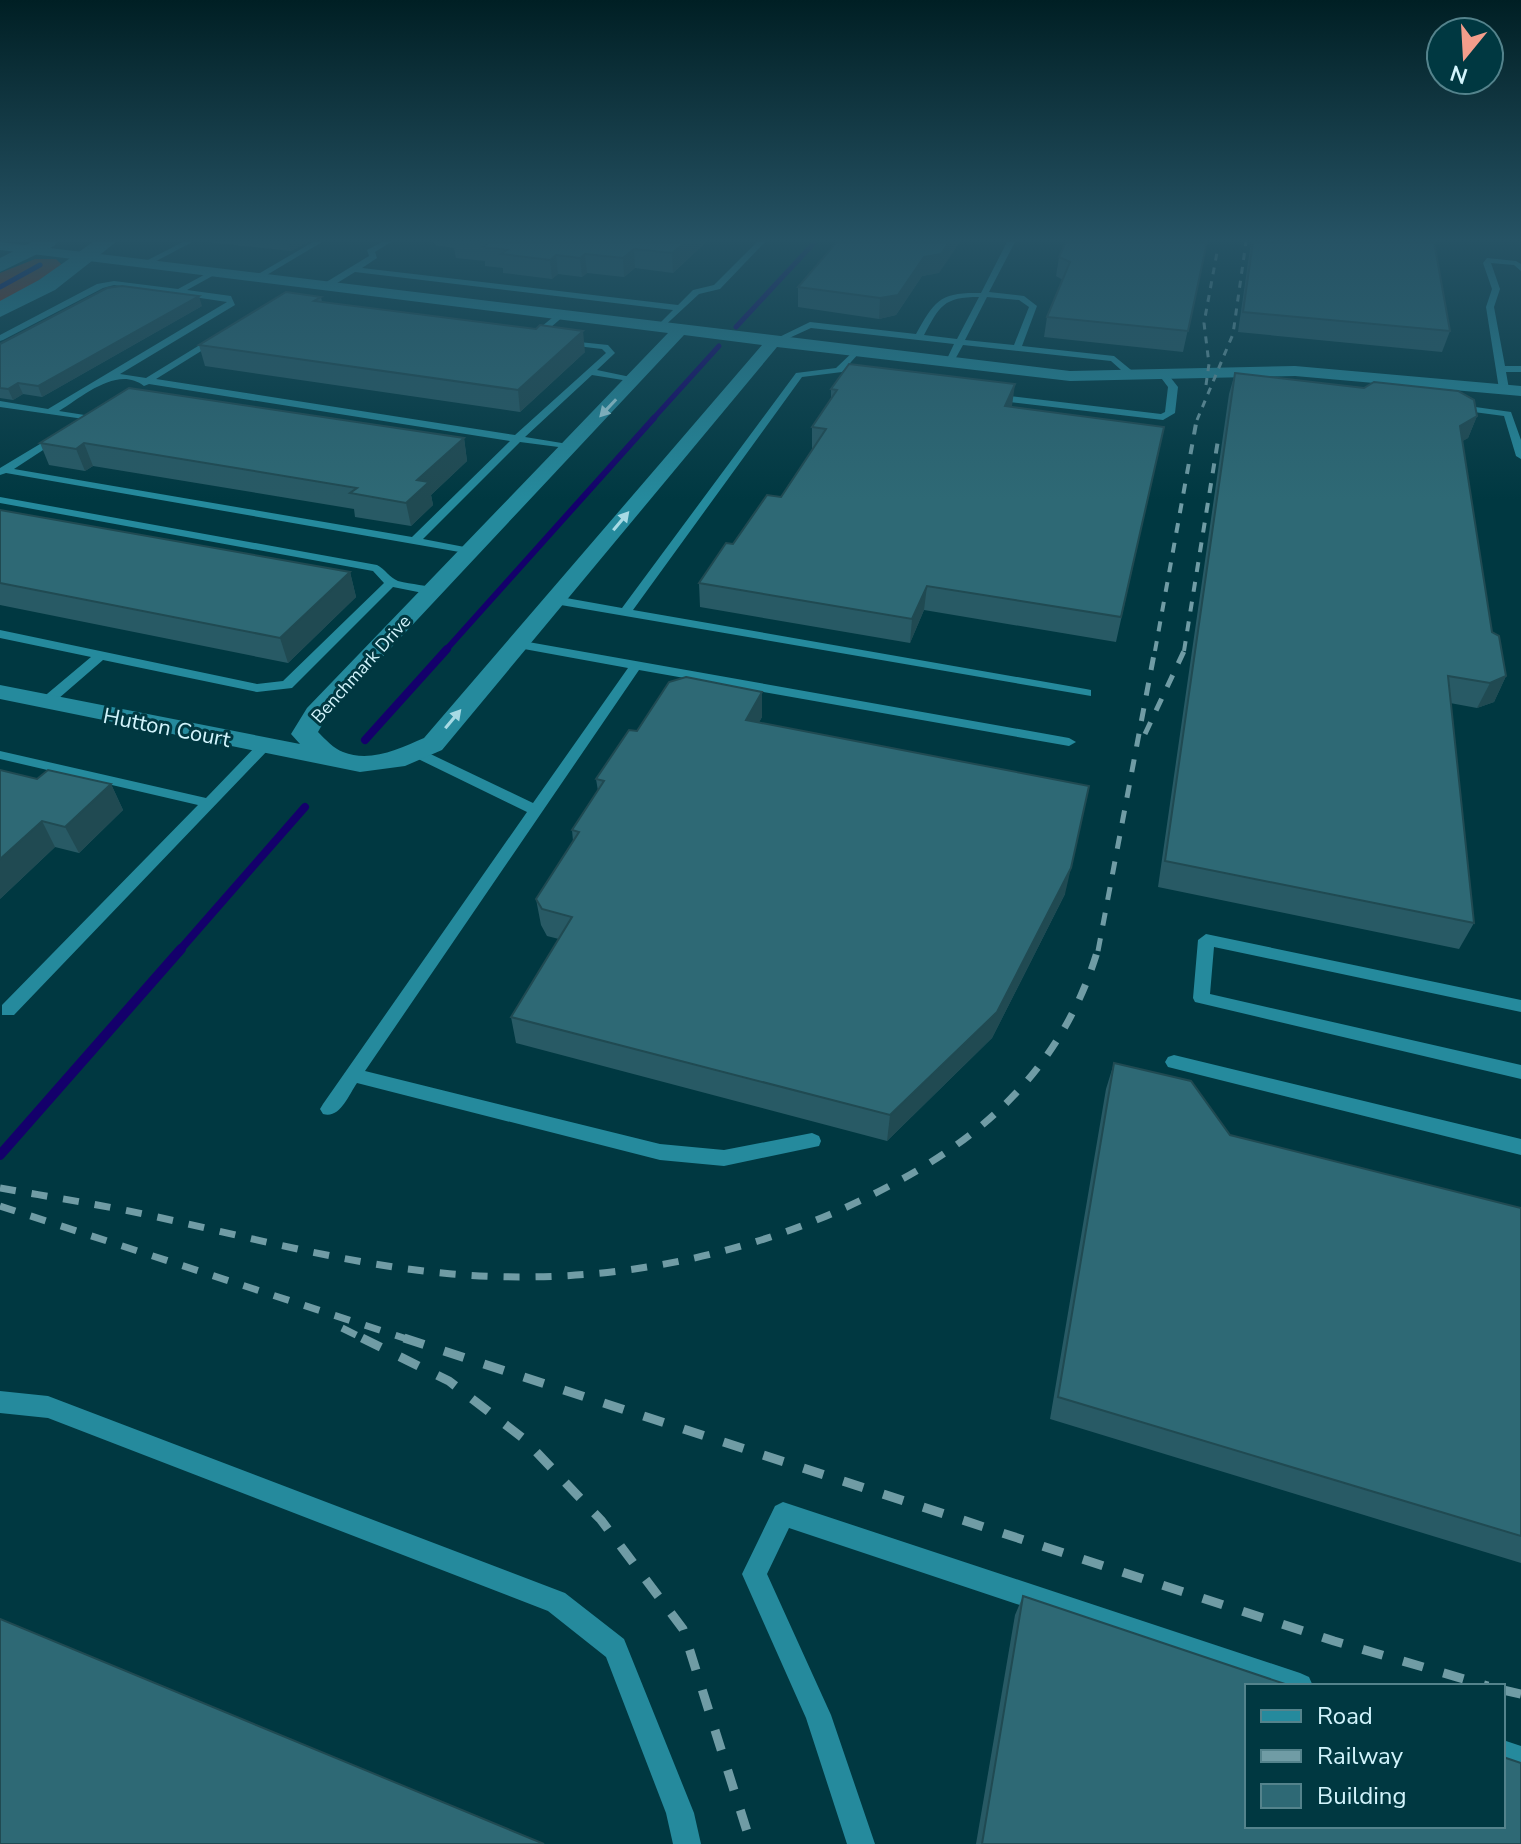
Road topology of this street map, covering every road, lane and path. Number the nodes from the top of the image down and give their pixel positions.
1 (190, 328) edge
2 (545, 328) edge
3 (669, 328) edge
4 (703, 328) edge
5 (803, 328) edge
6 (838, 328) edge
7 (924, 328) edge
8 (967, 328) edge
9 (1025, 328) edge
10 (1493, 328) edge
11 (221, 335) edge
12 (518, 336) edge
13 (919, 337) junction
14 (533, 338) junction
15 (773, 342) junction
16 (960, 342) junction
17 (1017, 348) junction
18 (856, 352) junction
19 (949, 363) junction
20 (1500, 369) junction
21 (1521, 369) edge
22 (590, 372) junction
23 (111, 375) junction
24 (1164, 375) junction
25 (1133, 376) junction
26 (635, 379) junction
27 (145, 382) junction
28 (134, 389) edge
29 (1512, 390) edge
30 (986, 396) edge
31 (0, 404) edge
32 (1449, 407) edge
33 (99, 411) edge
34 (50, 412) junction
35 (88, 418) junction
36 (517, 439) junction
37 (570, 447) junction
38 (1521, 457) edge
39 (2, 471) edge
40 (0, 500) edge
41 (415, 541) junction
42 (471, 551) junction
43 (390, 583) junction
44 (433, 591) junction
45 (555, 600) junction
46 (625, 612) junction
47 (0, 634) edge
48 (517, 644) junction
49 (101, 655) junction
50 (636, 665) junction
51 (0, 692) edge
52 (1086, 693) dead end
53 (46, 702) junction
54 (1069, 742) dead end
55 (264, 746) junction
56 (415, 752) junction
57 (0, 755) edge
58 (335, 760) junction
59 (209, 803) junction
60 (535, 810) junction
61 (1521, 1006) edge
62 (8, 1010) dead end
63 (1174, 1062) dead end
64 (1521, 1072) edge
65 (352, 1075) junction
66 (329, 1109) dead end
67 (812, 1141) dead end
68 (1521, 1147) edge
69 (0, 1402) edge
70 (1294, 1684) edge
71 (687, 1844) edge
72 (861, 1844) edge

1 - 23 lane
2 - 14 lane
3 - 26 street, Benchmark Drive
4 - 15 street
5 - 15 lane
6 - 13 lane
7 - 13 lane
8 - 16 lane
9 - 17 lane
10 - 20 lane
11 - 27 lane
12 - 14 lane
13 - 16 lane
14 - 22 lane
15 - 18 street
45 -> 15 street
16 - 17 lane
16 - 19 lane
17 - 25 lane
18 - 19 street
18 - 46 lane
19 - 25 street
20 - 21 lane
20 - 29 lane
22 - 26 lane
22 - 36 lane
23 - 27 lane
23 - 34 lane
24 - 25 street
24 - 29 street
24 - 30 lane
26 -> 37 street, Benchmark Drive
27 - 28 lane
27 - 36 lane
31 - 34 lane
32 - 38 lane
33 - 35 lane
34 - 35 lane
35 - 39 lane
36 - 37 lane
36 - 41 lane
37 - 42 street, Benchmark Drive
39 - 41 lane
40 - 43 lane
41 - 42 lane
42 - 44 street, Benchmark Drive
43 - 44 lane
43 - 49 lane
44 - 58 street, Benchmark Drive
45 - 46 lane
45 - 48 street
46 - 52 lane
47 - 49 lane
48 - 50 lane
56 -> 48 street
49 - 53 lane
50 - 54 lane
50 - 60 lane
51 - 53 street, Hutton Court
53 - 55 street, Hutton Court
55 - 58 street, Hutton Court
55 - 59 lane
56 - 58 street
56 - 60 lane
57 - 59 lane
59 - 62 lane
60 - 65 lane
61 - 64 lane
63 - 68 lane
65 - 66 lane
65 - 67 lane
69 - 71 lane
70 - 72 lane

